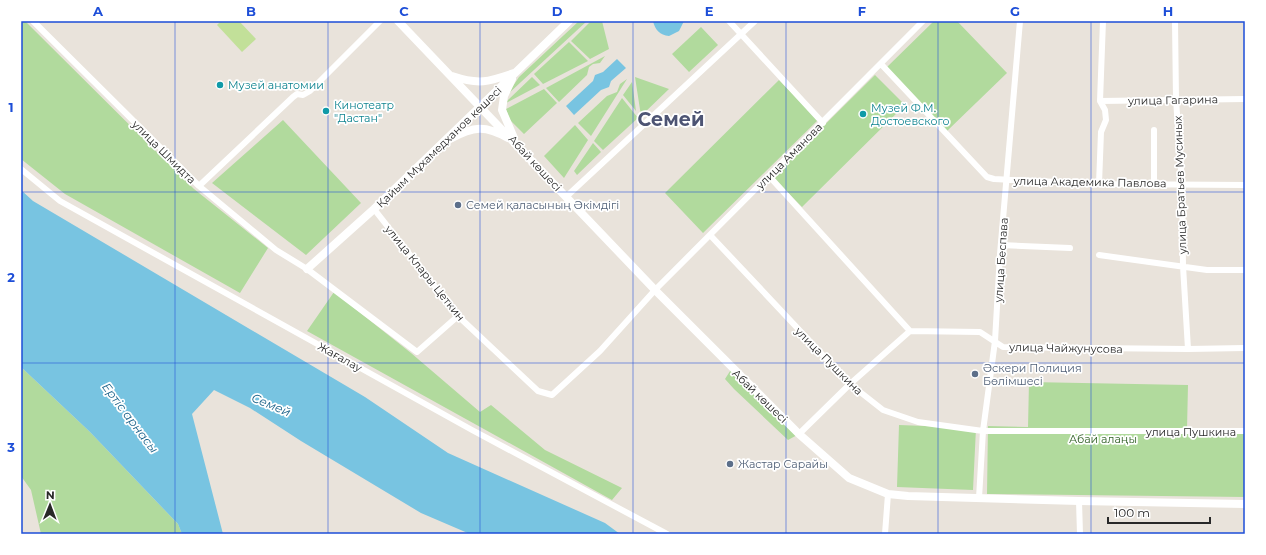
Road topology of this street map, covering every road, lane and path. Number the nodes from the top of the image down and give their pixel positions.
1 (34, 21) edge
2 (380, 21) edge
3 (398, 21) edge
4 (569, 21) edge
5 (729, 21) edge
6 (755, 21) edge
7 (923, 21) edge
8 (1020, 21) edge
9 (1103, 21) edge
10 (1175, 21) edge
11 (741, 34) junction
12 (881, 64) junction
13 (514, 74) junction
14 (451, 76) junction
15 (1245, 99) edge
16 (1176, 100) junction
17 (1100, 101) junction
18 (482, 107) junction
19 (823, 123) junction
20 (1154, 130) dead end
21 (444, 140) junction
22 (516, 143) junction
23 (21, 169) edge
24 (769, 176) junction
25 (1007, 181) junction
26 (1099, 184) junction
27 (1154, 184) junction
28 (1182, 184) junction
29 (1245, 185) edge
30 (199, 186) junction
31 (567, 196) junction
32 (374, 209) junction
33 (710, 235) junction
34 (1001, 245) junction
35 (1070, 248) dead end
36 (1099, 255) dead end
37 (1183, 266) junction
38 (307, 269) junction
39 (1245, 270) edge
40 (655, 290) junction
41 (458, 316) junction
42 (910, 331) junction
43 (995, 341) junction
44 (1245, 348) edge
45 (1188, 349) junction
46 (850, 384) junction
47 (552, 395) joint
48 (983, 431) junction
49 (1245, 431) edge
50 (799, 434) junction
51 (888, 494) junction
52 (979, 498) junction
53 (1079, 501) junction
54 (1245, 504) edge
55 (666, 534) edge
56 (885, 534) edge
57 (1080, 534) edge

1 - 30 street, улица Шмидта
2 - 30 street
3 - 14 main road, Абай көшесі
4 - 13 main road, Қайым Мұхамедханов көшесі
5 - 11 street
6 - 11 street
7 - 12 street, улица Аманова
8 - 25 street, улица Беспава
9 - 17 street
10 - 16 street, улица Братьев Мусиных
11 - 19 street
11 - 31 street
12 - 19 street, улица Аманова
12 - 25 street, улица Академика Павлова
13 - 14 main road
13 - 18 main road, Қайым Мұхамедханов көшесі
13 - 22 main road
14 - 18 main road, Абай көшесі
15 - 16 street, улица Гагарина
16 - 17 street, улица Гагарина
16 - 28 street, улица Братьев Мусиных
17 - 26 street
18 - 21 main road, Қайым Мұхамедханов көшесі
18 - 22 main road, Абай көшесі
19 - 24 street, улица Аманова
20 - 27 street
21 - 22 main road
21 - 32 main road, Қайым Мұхамедханов көшесі
22 - 31 main road, Абай көшесі
23 - 55 street, Жағалау
24 - 33 street, улица Аманова
24 - 42 street
25 - 26 street, улица Академика Павлова
25 - 34 street, улица Беспава
26 - 27 street, улица Академика Павлова
27 - 28 street, улица Академика Павлова
28 - 29 street, улица Академика Павлова
28 - 37 street, улица Братьев Мусиных
30 - 38 street, улица Шмидта
31 - 40 main road, Абай көшесі
32 - 38 main road, Қайым Мұхамедханов көшесі
32 - 41 street, улица Клары Цеткин
33 - 40 street, улица Аманова
33 - 46 street, улица Пушкина
34 - 35 street
34 - 43 street, улица Беспава
36 - 37 street
37 - 39 street
37 - 45 street, улица Братьев Мусиных
38 - 41 street, улица Шмидта
40 - 47 street, улица Аманова
40 - 50 main road, Абай көшесі
41 - 47 street, улица Клары Цеткин
42 - 43 street, улица Чайжунусова
42 - 46 street
43 - 45 street, улица Чайжунусова
43 - 48 street, улица Беспава
44 - 45 street, улица Чайжунусова
46 - 48 street, улица Пушкина
46 - 50 street
48 - 49 street, улица Пушкина
48 - 52 street, улица Беспава
50 - 51 main road, Абай көшесі
51 - 52 main road, Абай көшесі
51 - 56 street
52 - 53 main road, Абай көшесі
53 - 54 main road, Абай көшесі
53 - 57 street

